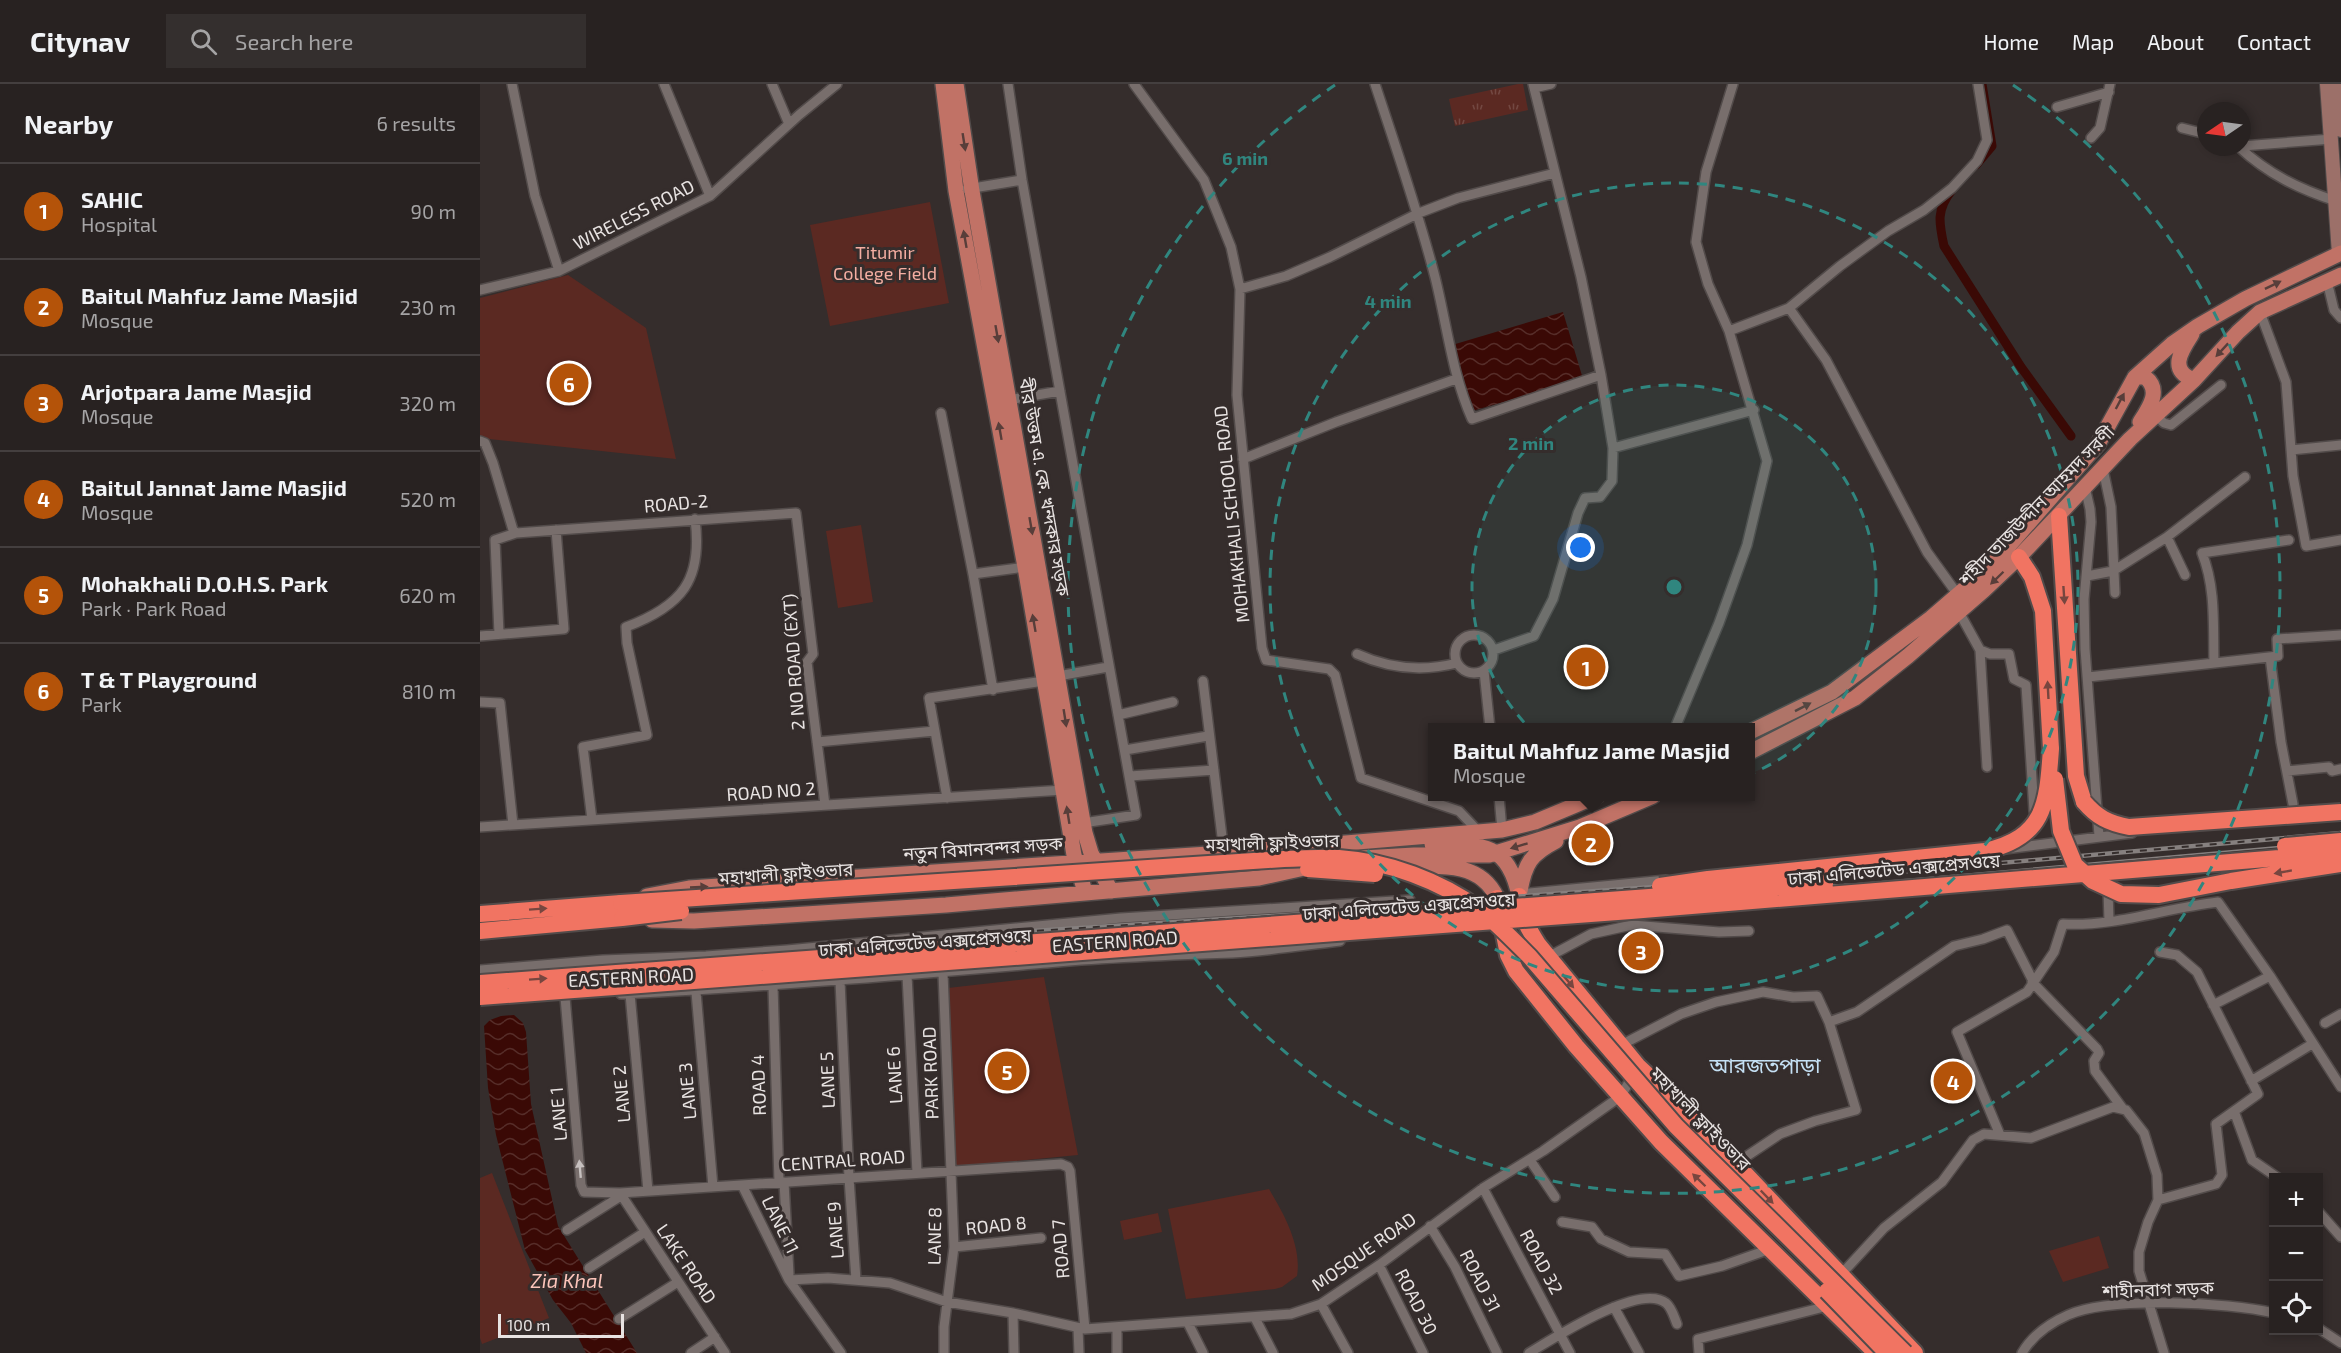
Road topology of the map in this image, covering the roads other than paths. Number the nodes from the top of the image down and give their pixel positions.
1 (512, 84) edge
2 (664, 84) edge
3 (772, 84) edge
4 (837, 84) edge
5 (943, 84) edge
6 (956, 84) edge
7 (1008, 84) edge
8 (1134, 84) edge
9 (1375, 84) edge
10 (1551, 84) edge
11 (1733, 84) edge
12 (1978, 84) edge
13 (2327, 84) edge
14 (2337, 84) edge
15 (1534, 86) edge
16 (2110, 88) edge
17 (2057, 107) dead end
18 (789, 124) junction
19 (2182, 128) dead end
20 (2197, 132) edge
21 (2336, 134) edge
22 (2091, 138) dead end
23 (2251, 146) edge
24 (2251, 156) edge
25 (1555, 173) junction
26 (1022, 180) junction
27 (964, 190) junction
28 (710, 196) junction
29 (2336, 201) junction
30 (1419, 213) junction
31 (2340, 253) edge
32 (559, 271) junction
33 (2334, 278) edge
34 (1240, 289) junction
35 (480, 290) edge
36 (1789, 308) junction
37 (2260, 312) junction
38 (2341, 318) edge
39 (2198, 326) junction
40 (1729, 331) junction
41 (1601, 375) junction
42 (2135, 377) junction
43 (1456, 379) junction
44 (2194, 380) junction
45 (2221, 385) dead end
46 (1060, 391) junction
47 (1008, 400) junction
48 (1754, 410) junction
49 (941, 413) dead end
50 (2155, 415) junction
51 (2130, 439) junction
52 (480, 441) edge
53 (2341, 445) edge
54 (1613, 448) junction
55 (2291, 450) junction
56 (1243, 459) junction
57 (2103, 469) junction
58 (2245, 477) dead end
59 (2085, 487) junction
60 (797, 515) joint
61 (2059, 516) junction
62 (695, 519) junction
63 (556, 530) junction
64 (516, 533) junction
65 (2167, 537) junction
66 (2289, 540) dead end
67 (2341, 540) edge
68 (2019, 557) junction
69 (1025, 567) junction
70 (2113, 571) junction
71 (973, 574) junction
72 (2185, 575) dead end
73 (2087, 576) junction
74 (2115, 593) dead end
75 (1959, 595) junction
76 (1959, 612) junction
77 (499, 634) junction
78 (2341, 635) edge
79 (480, 636) edge
80 (1494, 650) junction
81 (1980, 650) junction
82 (1357, 654) dead end
83 (2270, 657) junction
84 (1458, 663) junction
85 (2214, 663) junction
86 (1108, 667) junction
87 (1484, 671) junction
88 (2088, 677) junction
89 (1051, 679) junction
90 (1203, 681) dead end
91 (993, 690) junction
92 (480, 702) edge
93 (1173, 702) dead end
94 (1118, 715) junction
95 (1489, 723) edge
96 (1677, 723) edge
97 (1755, 730) edge
98 (935, 731) junction
99 (1208, 736) junction
100 (817, 742) junction
101 (2051, 748) junction
102 (1755, 749) edge
103 (1125, 750) junction
104 (1987, 768) dead end
105 (2341, 769) edge
106 (1214, 770) junction
107 (2288, 771) junction
108 (1130, 776) junction
109 (1064, 790) junction
110 (947, 798) junction
111 (1428, 801) edge
112 (1429, 801) edge
113 (1497, 801) edge
114 (1585, 801) edge
115 (1641, 801) edge
116 (2293, 804) dead end
117 (825, 805) junction
118 (2034, 811) dead end
119 (2341, 812) edge
120 (592, 820) junction
121 (1083, 823) junction
122 (513, 825) junction
123 (480, 827) edge
124 (1580, 827) junction
125 (1490, 831) junction
126 (2099, 836) junction
127 (2341, 841) edge
128 (1328, 844) junction
129 (2341, 852) edge
130 (1224, 853) junction
131 (1497, 854) junction
132 (1095, 861) junction
133 (1076, 862) junction
134 (2341, 864) edge
135 (1259, 878) junction
136 (2108, 890) dead end
137 (1111, 891) junction
138 (1085, 892) junction
139 (1497, 898) joint
140 (1519, 899) junction
141 (1607, 899) junction
142 (1410, 900) dead end
143 (622, 911) junction
144 (480, 914) edge
145 (1500, 915) junction
146 (2109, 921) junction
147 (480, 931) edge
148 (1749, 931) dead end
149 (2160, 952) dead end
150 (1548, 957) junction
151 (480, 970) edge
152 (943, 974) junction
153 (907, 975) junction
154 (2270, 975) junction
155 (840, 981) junction
156 (2033, 982) junction
157 (480, 983) edge
158 (773, 987) junction
159 (696, 992) junction
160 (630, 994) junction
161 (480, 997) edge
162 (565, 997) junction
163 (480, 1004) edge
164 (2213, 1005) junction
165 (2341, 1014) edge
166 (1828, 1022) junction
167 (2325, 1023) dead end
168 (2312, 1044) junction
169 (1621, 1045) junction
170 (1638, 1066) junction
171 (2251, 1081) junction
172 (2341, 1087) edge
173 (1621, 1096) junction
174 (2123, 1109) junction
175 (2234, 1111) junction
176 (2000, 1135) junction
177 (1530, 1160) junction
178 (1735, 1164) junction
179 (1068, 1167) joint
180 (951, 1172) junction
181 (917, 1173) junction
182 (2271, 1173) edge
183 (849, 1178) junction
184 (781, 1182) junction
185 (742, 1185) junction
186 (713, 1187) junction
187 (1483, 1188) junction
188 (648, 1191) junction
189 (620, 1195) junction
190 (1555, 1197) dead end
191 (2158, 1200) junction
192 (2323, 1216) edge
193 (1562, 1222) dead end
194 (1430, 1226) junction
195 (567, 1230) dead end
196 (645, 1232) junction
197 (2341, 1237) edge
198 (1041, 1238) dead end
199 (954, 1248) junction
200 (1770, 1249) junction
201 (1379, 1265) junction
202 (589, 1268) dead end
203 (1839, 1273) junction
204 (789, 1280) junction
205 (856, 1280) junction
206 (678, 1282) junction
207 (947, 1302) junction
208 (1322, 1304) junction
209 (2150, 1304) junction
210 (1828, 1306) junction
211 (1614, 1307) junction
212 (2269, 1312) edge
213 (1013, 1313) junction
214 (1255, 1318) junction
215 (619, 1319) dead end
216 (1188, 1323) junction
217 (1677, 1324) dead end
218 (1081, 1328) junction
219 (1117, 1328) junction
220 (2323, 1331) edge
221 (1561, 1334) junction
222 (715, 1337) junction
223 (2341, 1343) edge
224 (691, 1353) edge
225 (725, 1353) edge
226 (841, 1353) edge
227 (944, 1353) edge
228 (1014, 1353) edge
229 (1079, 1353) edge
230 (1117, 1353) edge
231 (1203, 1353) edge
232 (1273, 1353) edge
233 (1348, 1353) edge
234 (1423, 1353) edge
235 (1497, 1353) edge
236 (1529, 1353) edge
237 (1570, 1353) edge
238 (1639, 1353) edge
239 (1699, 1353) edge
240 (1876, 1353) edge
241 (1887, 1353) edge
242 (1905, 1353) edge
243 (1915, 1353) edge
244 (2022, 1353) edge
245 (2164, 1353) edge

1 - 32 street
2 - 28 street
3 - 18 street
4 - 18 street, WIRELESS ROAD
5 - 27 main road, বীর উত্তম এ. কে. খন্দকার সড়ক
6 -> 27 main road, বীর উত্তম এ. কে. খন্দকার সড়ক
7 - 26 street
8 - 34 street, MOHAKHALI SCHOOL ROAD
9 - 30 street
10 - 15 street
11 - 40 street
12 - 36 street
13 - 21 main road
14 - 21 main road
15 - 25 street
16 - 17 street
16 - 22 street
18 - 28 street, WIRELESS ROAD
19 - 20 street
21 - 23 street
21 - 29 main road
24 - 29 street
25 - 30 street
25 - 41 street
26 - 27 street
26 - 46 street
27 -> 47 main road, বীর উত্তম এ. কে. খন্দকার সড়ক
69 -> 27 main road, বীর উত্তম এ. কে. খন্দকার সড়ক
28 - 32 street, WIRELESS ROAD
29 - 31 main road
30 - 34 street
30 - 43 street
39 -> 31 main road, শহীদ তাজউদ্দীন আহমদ সরণী
32 - 35 street, WIRELESS ROAD
33 - 37 main road, শহীদ তাজউদ্দীন আহমদ সরণী
33 - 38 street
34 - 56 street, MOHAKHALI SCHOOL ROAD
36 - 40 street
36 - 75 street
37 -> 44 main road, শহীদ তাজউদ্দীন আহমদ সরণী
37 - 55 street
39 - 42 main road, শহীদ তাজউদ্দীন আহমদ সরণী
39 - 44 main road
40 - 48 street
41 - 43 street
41 - 54 street
42 - 51 main road
75 -> 42 main road, শহীদ তাজউদ্দীন আহমদ সরণী
43 - 56 street
44 - 50 main road, শহীদ তাজউদ্দীন আহমদ সরণী
45 - 50 street
46 - 47 street
46 - 86 street
47 -> 89 main road, বীর উত্তম এ. কে. খন্দকার সড়ক
48 - 54 street
48 - 96 street
49 - 71 street
50 - 51 main road, শহীদ তাজউদ্দীন আহমদ সরণী
51 - 57 main road, শহীদ তাজউদ্দীন আহমদ সরণী
52 - 64 street
53 - 55 street
54 - 80 street
55 - 67 street
56 - 111 street, MOHAKHALI SCHOOL ROAD
57 - 59 main road, শহীদ তাজউদ্দীন আহমদ সরণী
57 - 70 street
58 - 65 street
59 - 61 main road, শহীদ তাজউদ্দীন আহমদ সরণী
59 - 73 street
60 - 62 street, ROAD-2
60 - 100 street, 2 NO ROAD (EXT)
61 - 68 main road, শহীদ তাজউদ্দীন আহমদ সরণী
61 -> 119 highway, bridge
62 - 63 street, ROAD-2
62 - 120 street
63 - 64 street, ROAD-2
63 - 77 street
64 - 77 street
65 - 70 street
65 - 72 street
66 - 85 street
68 -> 76 main road, শহীদ তাজউদ্দীন আহমদ সরণী
101 -> 68 highway
69 - 71 street
89 -> 69 main road, বীর উত্তম এ. কে. খন্দকার সড়ক
70 - 73 street
70 - 74 street
71 - 91 street
73 - 88 street
97 -> 75 main road, শহীদ তাজউদ্দীন আহমদ সরণী
76 - 81 street
76 - 102 main road, শহীদ তাজউদ্দীন আহমদ সরণী
77 - 79 street
78 - 83 street
80 - 84 street
80 - 87 street
81 - 104 street
81 - 118 street
82 - 84 street
83 - 85 street
83 - 107 street
84 - 87 street
85 - 88 street
86 - 89 street
86 - 94 street
87 - 95 street
88 - 126 street
89 - 91 street
89 - 109 main road, বীর উত্তম এ. কে. খন্দকার সড়ক
89 -> 121 main road, বীর উত্তম এ. কে. খন্দকার সড়ক
90 - 99 street
91 - 98 street
92 - 122 street
93 - 94 street
94 - 103 street
98 - 100 street
98 - 110 street
99 - 103 street
99 - 106 street
100 - 117 street, 2 NO ROAD (EXT)
134 -> 101 highway, bridge
101 - 141 highway, bridge
103 - 108 street
105 - 107 street
106 - 108 street
106 - 130 street
107 - 116 street
108 - 121 street
109 - 110 street, ROAD NO 2
133 -> 109 main road, বীর উত্তম এ. কে. খন্দকার সড়ক
110 - 117 street, ROAD NO 2
112 - 125 street, MOHAKHALI SCHOOL ROAD
113 - 125 street
114 - 125 main road
115 - 124 main road
117 - 120 street, ROAD NO 2
119 - 126 street
120 - 122 street, ROAD NO 2
121 - 132 main road, বীর উত্তম এ. কে. খন্দকার সড়ক
122 - 123 street, ROAD NO 2
124 -> 131 main road
124 - 140 main road
125 - 128 main road, নতুন বিমানবন্দর সড়ক
126 - 140 street
127 - 141 highway, ঢাকা এলিভেটেড এক্সপ্রেসওয়ে, bridge
128 - 130 main road, নতুন বিমানবন্দর সড়ক
128 - 131 main road
129 - 140 street
129 - 161 highway, ঢাকা এলিভেটেড এক্সপ্রেসওয়ে, bridge
130 - 132 main road, নতুন বিমানবন্দর সড়ক
131 - 135 main road
131 - 140 main road
132 - 133 main road, নতুন বিমানবন্দর সড়ক
132 - 137 main road, বীর উত্তম এ. কে. খন্দকার সড়ক
133 - 138 main road, বীর উত্তম এ. কে. খন্দকার সড়ক
143 -> 133 main road, নতুন বিমানবন্দর সড়ক
135 - 137 main road, নতুন বিমানবন্দর সড়ক
135 - 139 main road
136 - 146 street
137 - 138 main road, নতুন বিমানবন্দর সড়ক
138 - 143 main road, নতুন বিমানবন্দর সড়ক
139 - 145 highway
140 - 150 highway
157 -> 141 highway, ঢাকা এলিভেটেড এক্সপ্রেসওয়ে, bridge
142 - 151 street
144 -> 143 highway, নতুন বিমানবন্দর সড়ক
143 - 147 highway, নতুন বিমানবন্দর সড়ক
143 - 241 highway, মহাখালী ফ্লাইওভার, bridge
143 - 242 highway, মহাখালী ফ্লাইওভার, bridge
145 - 152 street, EASTERN ROAD
145 - 173 highway
146 - 154 street
146 - 156 street
148 - 150 street
149 - 164 street
150 -> 169 highway
152 - 153 street, EASTERN ROAD
152 - 180 street, PARK ROAD
153 - 155 street, EASTERN ROAD
153 - 181 street, LANE 6
154 - 164 street
154 - 168 street
155 - 158 street, EASTERN ROAD
155 - 183 street, LANE 5
156 - 166 street
156 - 174 street
156 - 176 street
158 - 159 street, EASTERN ROAD
158 - 184 street, ROAD 4
159 - 160 street, EASTERN ROAD
159 - 186 street, LANE 3
160 - 162 street, EASTERN ROAD
160 - 188 street, LANE 2
162 - 163 street, EASTERN ROAD
189 -> 162 street, LANE 1
164 - 171 street
165 - 167 street
166 - 169 street
166 - 178 street
168 - 171 street
168 - 172 street
169 - 170 highway
170 - 173 street, MOSQUE ROAD
170 - 178 highway
171 - 175 street
173 - 177 street, MOSQUE ROAD
200 -> 173 highway
174 - 176 street
174 - 191 street
175 - 182 street
175 - 191 street
176 - 203 street
177 - 187 street, MOSQUE ROAD
177 - 190 street
178 -> 203 highway
179 - 180 street, CENTRAL ROAD
179 - 218 street, ROAD 7
180 - 181 street, CENTRAL ROAD
180 - 199 street, LANE 8
181 - 183 street, CENTRAL ROAD
183 - 184 street, CENTRAL ROAD
183 - 205 street, LANE 9
184 - 185 street, CENTRAL ROAD
184 - 204 street, ROAD 4
185 - 186 street, CENTRAL ROAD
185 - 204 street, LANE 11
186 - 188 street, CENTRAL ROAD
187 - 194 street, MOSQUE ROAD
187 - 221 street, ROAD 32
188 - 189 street, CENTRAL ROAD
189 - 195 street
189 - 196 street, LAKE ROAD
191 - 209 street
192 - 197 street
193 - 200 street
194 - 201 street, MOSQUE ROAD
194 - 235 street, ROAD 31
196 - 202 street
196 - 206 street, LAKE ROAD
198 - 199 street, ROAD 8
199 - 207 street, LANE 8
200 - 210 highway
201 - 208 street, MOSQUE ROAD
201 - 234 street, ROAD 30
203 - 243 highway
204 - 205 street, MOSQUE ROAD
204 - 226 street, LANE 11
205 - 207 street, MOSQUE ROAD
206 - 215 street
206 - 222 street, LAKE ROAD
207 - 213 street, MOSQUE ROAD
207 - 227 street, LANE 8
208 - 214 street, MOSQUE ROAD
208 - 233 street
209 - 212 street, শাহীনবাগ সড়ক
209 - 244 street, শাহীনবাগ সড়ক
209 - 245 street
210 - 239 street
210 - 240 highway
211 - 217 street
211 - 221 street
211 - 238 street
213 - 218 street, MOSQUE ROAD
213 - 228 street
214 - 216 street, MOSQUE ROAD
214 - 232 street
216 - 219 street, MOSQUE ROAD
216 - 231 street
218 - 219 street, MOSQUE ROAD
218 - 229 street, ROAD 7
219 - 230 street
220 - 223 street
221 - 236 street
221 - 237 street, ROAD 32
222 - 224 street
222 - 225 street, LAKE ROAD

